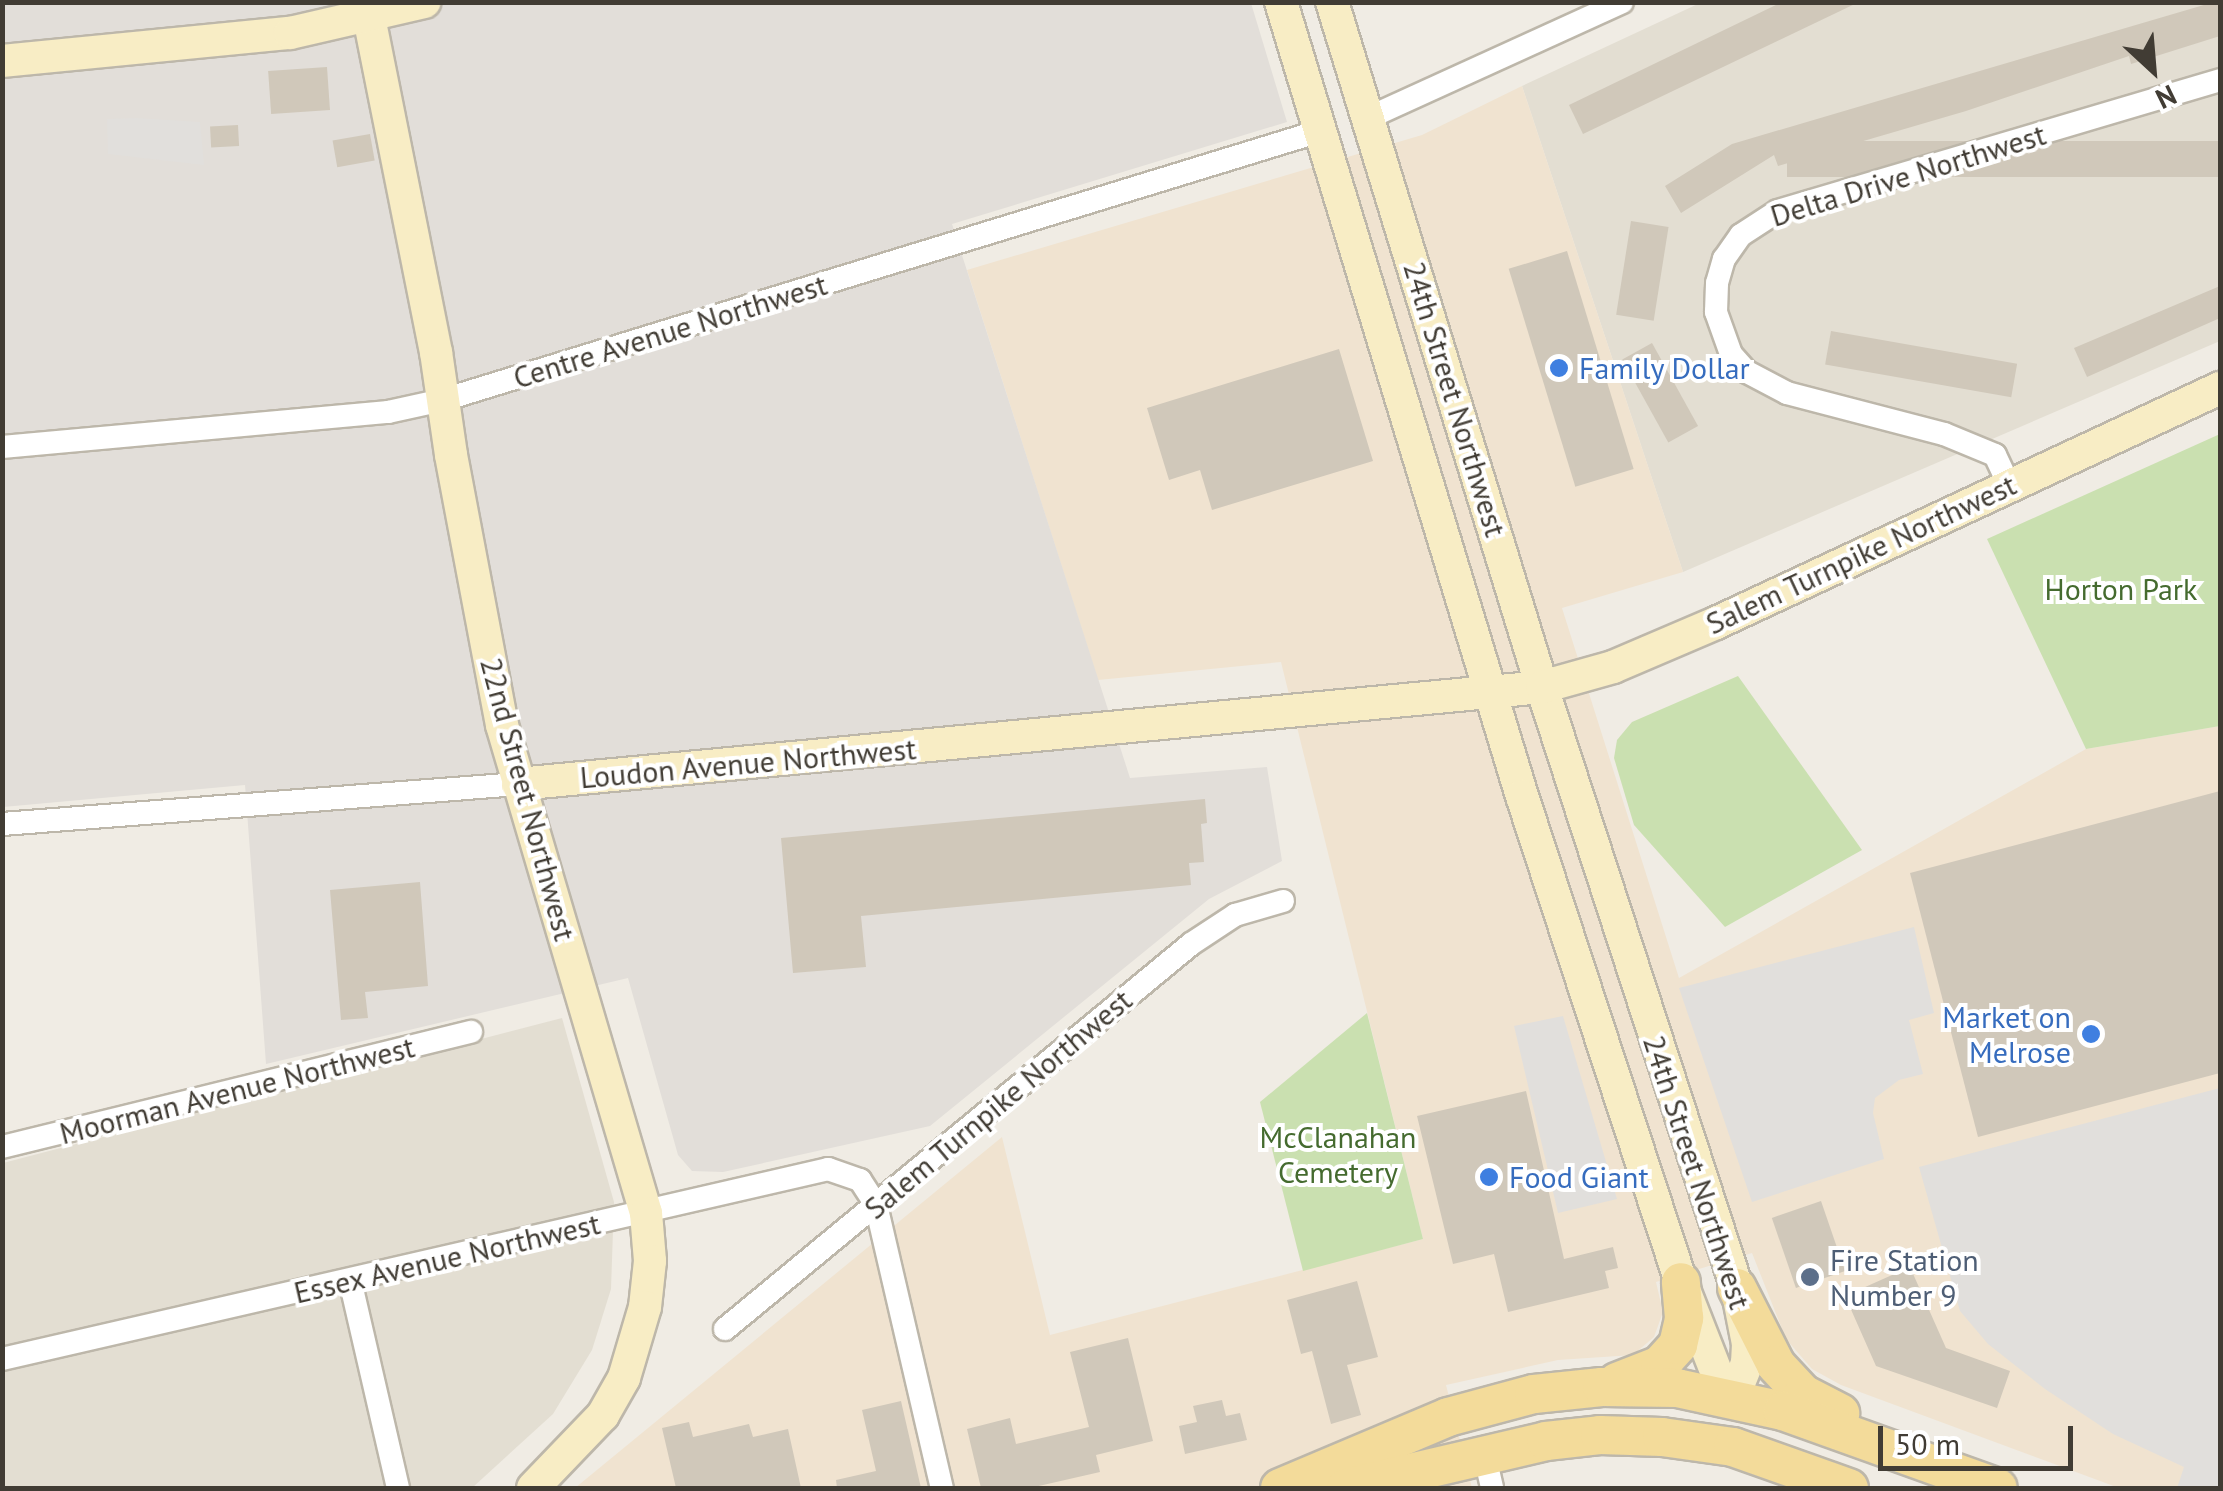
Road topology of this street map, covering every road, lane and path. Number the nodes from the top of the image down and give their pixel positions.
1 (424, 2) edge
2 (1280, 2) edge
3 (1332, 2) edge
4 (1622, 2) edge
5 (369, 17) junction
6 (2, 61) edge
7 (2220, 80) edge
8 (1368, 118) junction
9 (1320, 131) junction
10 (2220, 388) edge
11 (443, 400) junction
12 (2, 446) edge
13 (2009, 485) junction
14 (1542, 687) junction
15 (1492, 695) junction
16 (518, 784) junction
17 (2, 824) edge
18 (1283, 901) dead end
19 (471, 1032) dead end
20 (2, 1147) edge
21 (876, 1205) junction
22 (646, 1213) junction
23 (350, 1280) junction
24 (1681, 1282) junction
25 (1738, 1288) junction
26 (724, 1329) dead end
27 (2, 1358) edge
28 (1602, 1386) junction
29 (1726, 1397) junction
30 (1800, 1470) junction
31 (1488, 1473) edge
32 (535, 1487) edge
33 (398, 1488) edge
34 (942, 1488) edge
35 (1280, 1488) edge
36 (1346, 1488) edge
37 (1849, 1488) edge
38 (1998, 1488) edge
39 (2020, 1488) edge

1 - 5 street
2 - 9 street, 24th Street Northwest
3 - 8 street, 24th Street Northwest
4 - 8 street
5 - 6 street
5 - 11 street, 22nd Street Northwest
7 - 13 street, Delta Drive Northwest
8 - 14 street, 24th Street Northwest
9 - 11 street, Centre Avenue Northwest
9 - 15 street, 24th Street Northwest
10 - 13 street, Salem Turnpike Northwest
11 - 12 street, Centre Avenue Northwest
11 - 16 street, 22nd Street Northwest
13 - 14 street, Salem Turnpike Northwest
14 - 15 street, Salem Turnpike Northwest
14 - 25 street, 24th Street Northwest
15 - 16 street, Loudon Avenue Northwest
15 - 24 street, 24th Street Northwest
16 - 17 street, Loudon Avenue Northwest
16 - 22 street, 22nd Street Northwest
18 - 21 street, Salem Turnpike Northwest
19 - 20 street, Moorman Avenue Northwest
21 - 22 street, Essex Avenue Northwest
21 - 26 street, Salem Turnpike Northwest
21 - 34 street
22 - 23 street, Essex Avenue Northwest
22 - 32 street, 22nd Street Northwest
23 - 27 street, Essex Avenue Northwest
23 - 33 street
24 - 28 main road
24 - 29 street, 24th Street Northwest
25 - 29 street, 24th Street Northwest
25 - 39 main road
28 - 29 main road
28 - 35 main road
29 - 30 main road
29 - 31 main road
29 - 38 main road
30 - 31 main road
30 - 37 main road
31 - 36 main road

